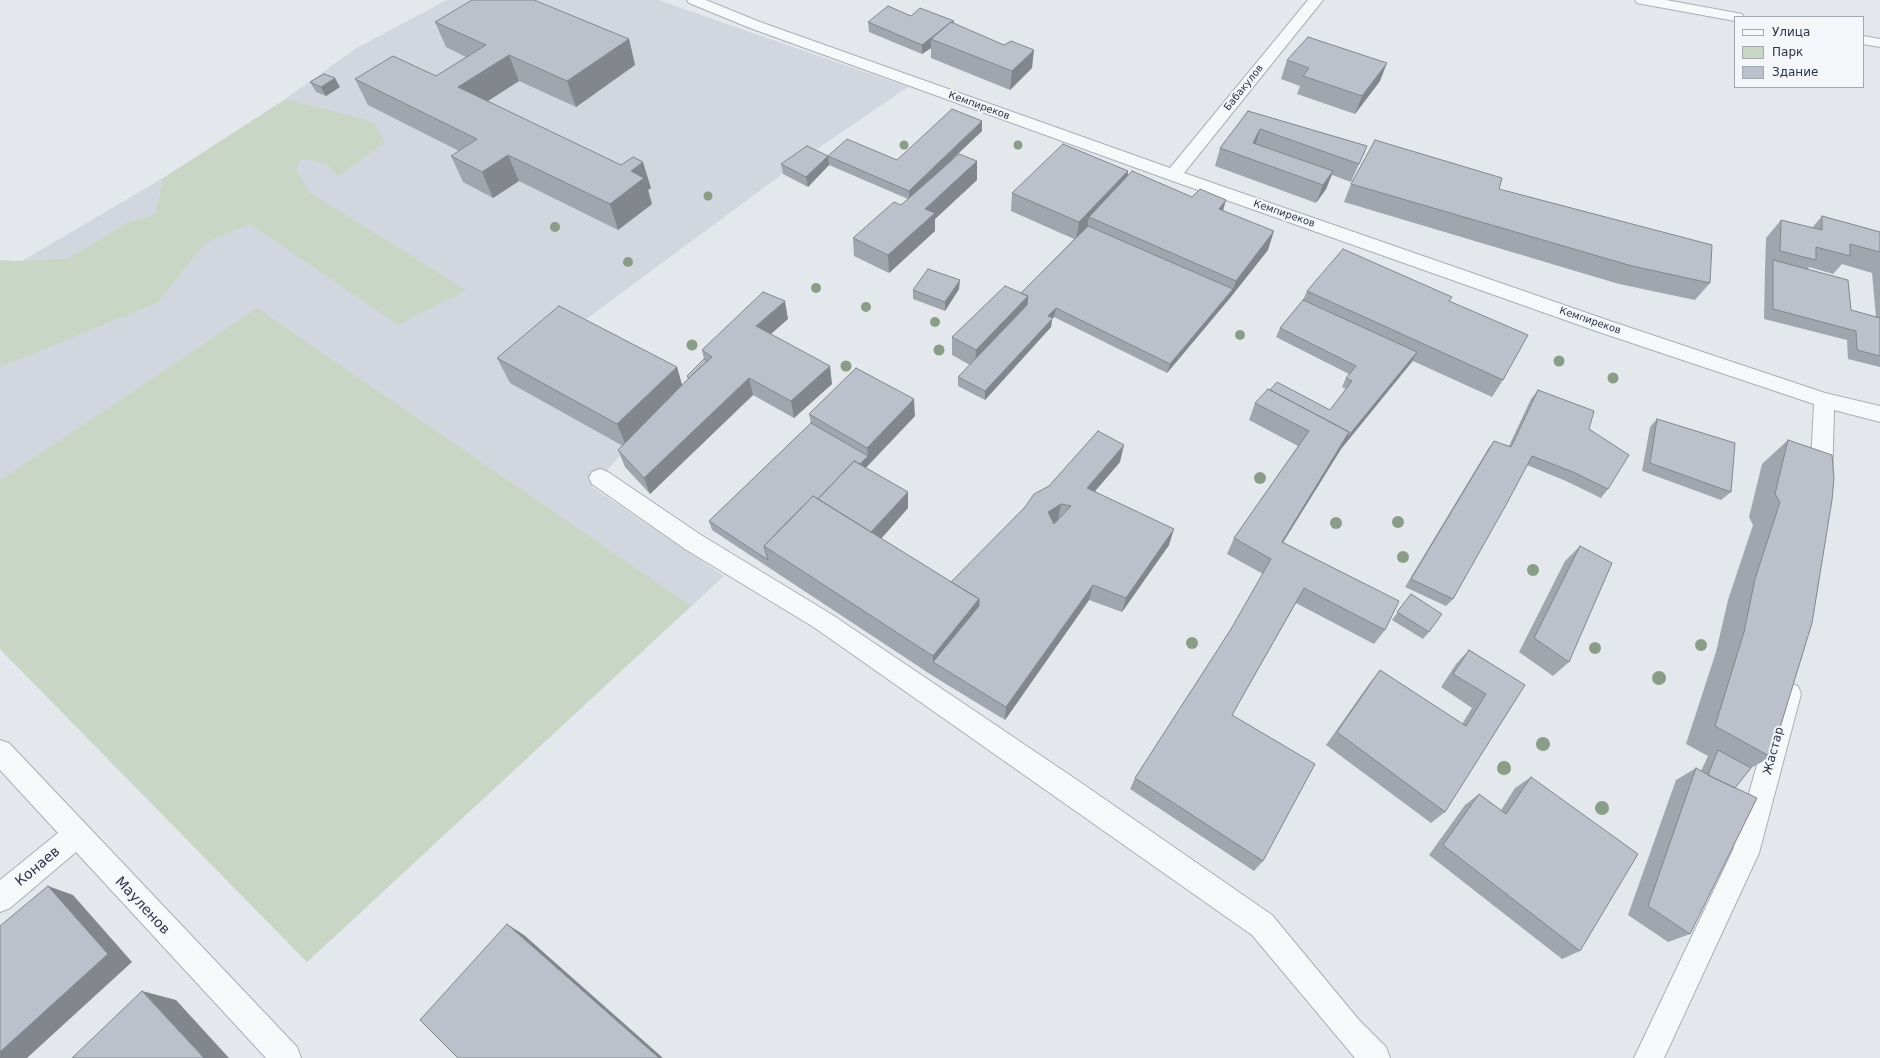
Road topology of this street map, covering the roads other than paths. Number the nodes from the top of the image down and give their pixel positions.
1 (694, 0) edge
2 (1316, 0) edge
3 (1642, 0) edge
4 (1734, 16) edge
5 (1864, 40) edge
6 (1880, 43) edge
7 (1173, 175) junction
8 (1824, 400) junction
9 (1880, 414) edge
10 (600, 478) dead end
11 (1820, 505) edge
12 (1794, 676) edge
13 (0, 752) edge
14 (76, 835) junction
15 (0, 898) edge
16 (286, 1058) edge
17 (1375, 1058) edge
18 (1649, 1058) edge

1 - 7 street, Кемпиреков
2 - 7 street, Бабакулов
3 - 4 street
5 - 6 street
7 - 8 street, Кемпиреков
8 - 9 street, Кемпиреков
8 - 11 street
10 - 17 street
12 - 18 street, Жастар
13 - 14 street, Мауленов
14 - 15 street, Конаев
14 - 16 street, Мауленов

